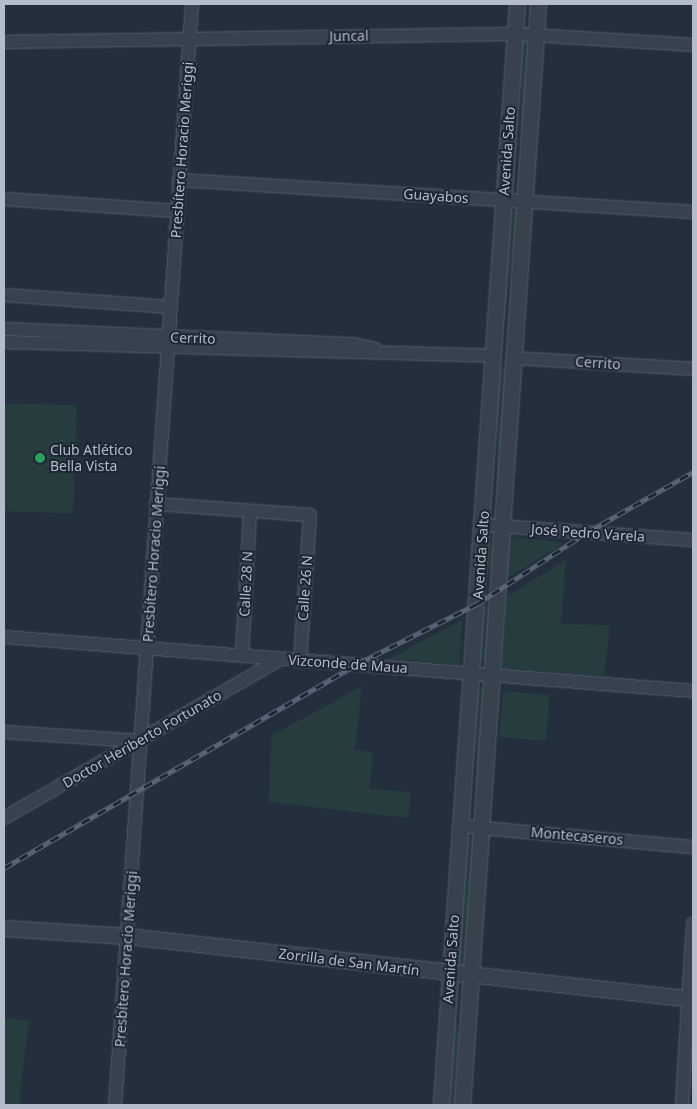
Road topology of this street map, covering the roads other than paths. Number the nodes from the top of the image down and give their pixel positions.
1 (192, 4) edge
2 (517, 4) edge
3 (538, 4) edge
4 (515, 34) junction
5 (536, 35) junction
6 (190, 38) junction
7 (4, 42) edge
8 (693, 46) edge
9 (179, 180) junction
10 (4, 199) edge
11 (504, 201) junction
12 (524, 202) junction
13 (177, 211) junction
14 (693, 212) edge
15 (4, 295) edge
16 (172, 307) junction
17 (4, 329) edge
18 (4, 342) edge
19 (169, 342) junction
20 (493, 356) junction
21 (513, 358) junction
22 (693, 369) edge
23 (156, 504) junction
24 (250, 511) junction
25 (484, 525) junction
26 (500, 527) junction
27 (693, 540) edge
28 (4, 637) edge
29 (148, 648) junction
30 (242, 656) junction
31 (280, 660) junction
32 (300, 661) junction
33 (472, 674) junction
34 (491, 676) junction
35 (693, 692) edge
36 (4, 732) edge
37 (140, 740) junction
38 (4, 818) edge
39 (461, 826) junction
40 (480, 827) junction
41 (693, 846) edge
42 (693, 923) edge
43 (4, 928) edge
44 (128, 936) junction
45 (450, 973) junction
46 (471, 976) junction
47 (691, 999) edge
48 (115, 1105) edge
49 (441, 1105) edge
50 (462, 1105) edge
51 (682, 1105) edge

1 - 6 street, Presbítero Horacio Meriggi
2 - 4 street, Avenida Salto
3 - 5 street, Avenida Salto
4 - 5 street, Juncal
4 - 6 street, Juncal
4 - 11 street, Avenida Salto
5 - 8 street, Juncal
5 - 12 street, Avenida Salto
6 - 7 street, Juncal
6 - 9 street, Presbítero Horacio Meriggi
9 - 11 street, Guayabos
9 - 13 street, Presbítero Horacio Meriggi
10 - 13 street
11 - 12 street, Guayabos
11 - 20 street, Avenida Salto
12 - 14 street, Guayabos
12 - 21 street, Avenida Salto
13 - 16 street, Presbítero Horacio Meriggi
15 - 16 street
16 - 19 street, Presbítero Horacio Meriggi
17 - 19 street, Cerrito
18 - 19 street, Cerrito
19 - 20 street, Cerrito
19 - 23 street, Presbítero Horacio Meriggi
20 - 21 street, Cerrito
20 - 25 street, Avenida Salto
21 - 22 street, Cerrito
21 - 26 street, Avenida Salto
23 - 24 street
23 - 29 street, Presbítero Horacio Meriggi
24 - 30 street, Calle 28 N
24 - 32 street, Calle 26 N
25 - 26 street, José Pedro Varela
25 - 33 street, Avenida Salto
26 - 27 street, José Pedro Varela
26 - 34 street, Avenida Salto
28 - 29 street, Vizconde de Maua
29 - 30 street, Vizconde de Maua
29 - 37 street, Presbítero Horacio Meriggi
30 - 31 street, Vizconde de Maua
31 - 32 street, Vizconde de Maua
31 - 37 street, Doctor Heriberto Fortunato
32 - 33 street, Vizconde de Maua
33 - 34 street, Vizconde de Maua
33 - 39 street, Avenida Salto
34 - 35 street, Vizconde de Maua
34 - 40 street, Avenida Salto
36 - 37 street
37 - 38 street, Doctor Heriberto Fortunato
37 - 44 street, Presbítero Horacio Meriggi
39 - 40 street, Montecaseros
39 - 45 street, Avenida Salto
40 - 41 street, Montecaseros
40 - 46 street, Avenida Salto
42 - 47 street
43 - 44 street, Zorrilla de San Martín
44 - 45 street, Zorrilla de San Martín
44 - 48 street, Presbítero Horacio Meriggi
45 - 46 street, Zorrilla de San Martín
45 - 49 street, Avenida Salto
46 - 47 street, Zorrilla de San Martín
46 - 50 street, Avenida Salto
47 - 51 street

